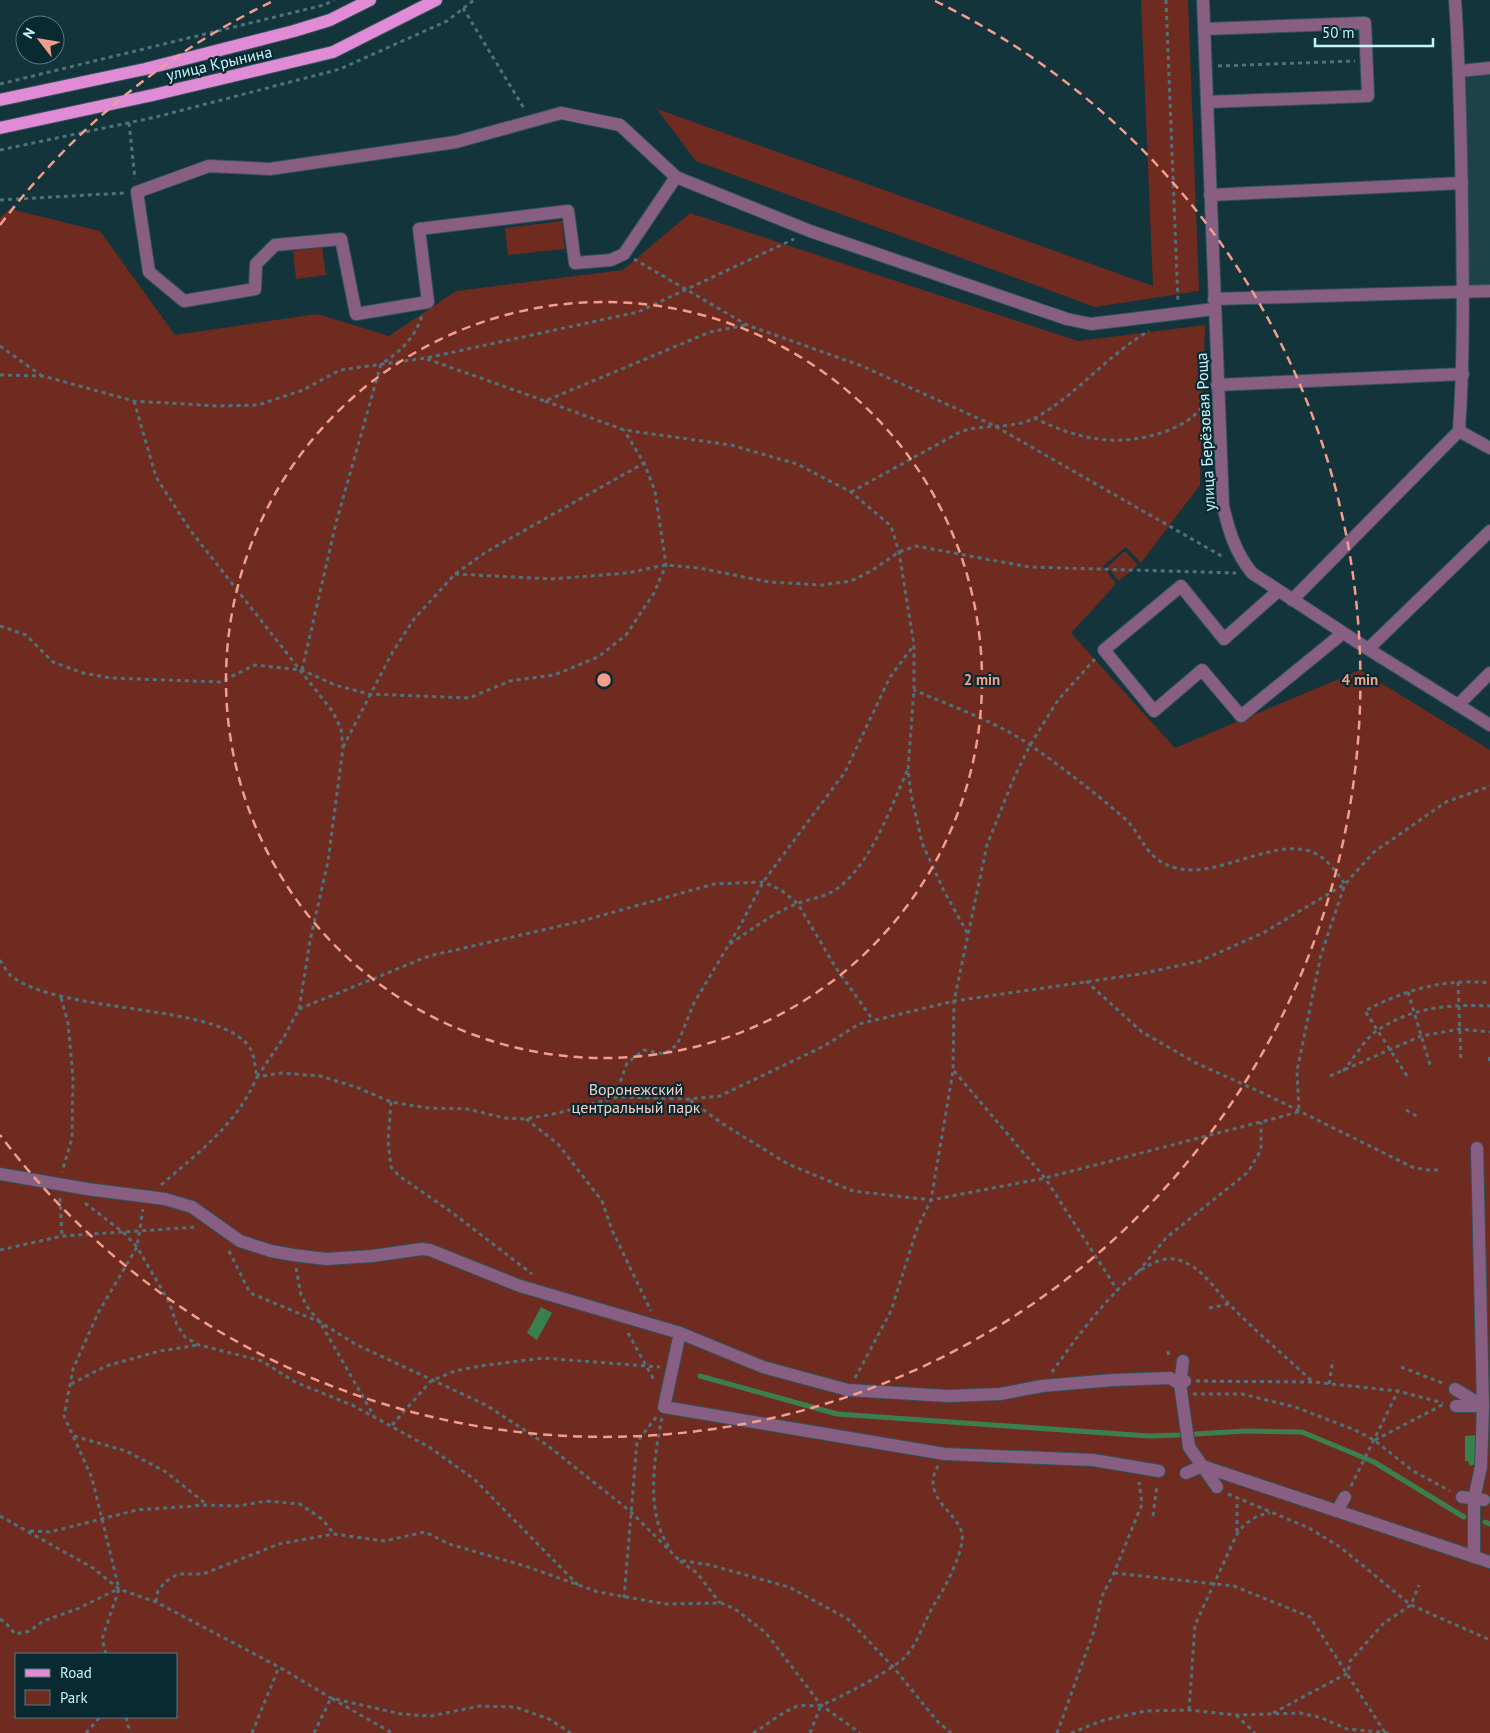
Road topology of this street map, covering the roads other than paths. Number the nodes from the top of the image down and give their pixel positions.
1 (370, 0) edge
2 (436, 0) edge
3 (1203, 0) edge
4 (1455, 0) edge
5 (1204, 29) junction
6 (1490, 68) edge
7 (1460, 71) junction
8 (0, 100) edge
9 (1207, 102) junction
10 (0, 128) edge
11 (676, 177) junction
12 (1462, 183) junction
13 (1210, 195) junction
14 (1490, 291) edge
15 (1463, 293) junction
16 (1214, 304) junction
17 (1463, 374) junction
18 (1217, 385) junction
19 (1459, 431) junction
20 (1490, 448) edge
21 (1490, 531) edge
22 (1278, 591) junction
23 (1292, 600) junction
24 (1344, 633) junction
25 (1368, 649) junction
26 (1490, 673) edge
27 (1458, 705) junction
28 (1490, 725) edge
29 (1477, 1148) dead end
30 (0, 1174) edge
31 (680, 1333) junction
32 (1183, 1361) dead end
33 (1180, 1384) junction
34 (1455, 1389) road end
35 (1451, 1405) road end
36 (1485, 1406) junction
37 (1202, 1466) junction
38 (1159, 1470) dead end
39 (1191, 1477) dead end
40 (1217, 1487) road end
41 (1345, 1497) road end
42 (1337, 1511) junction
43 (1474, 1557) junction
44 (1490, 1562) edge

1 - 8 main road, улица Крынина
2 - 10 main road, улица Крынина
3 - 5 street, улица Берёзовая Роща
4 - 7 street
5 - 9 street, улица Берёзовая Роща
5 - 9 street
6 - 7 street
7 - 12 street
9 - 13 street, улица Берёзовая Роща
11 - 11 street
11 - 16 street
12 - 13 street
12 - 15 street
13 - 16 street, улица Берёзовая Роща
14 - 15 street
15 - 16 street
15 - 17 street
16 - 18 street, улица Берёзовая Роща
17 - 18 street
17 - 19 street
18 - 22 street, улица Берёзовая Роща
19 - 20 street
19 - 23 street
21 - 25 street
22 - 23 street, улица Берёзовая Роща
22 - 24 street
23 - 24 street, улица Берёзовая Роща
24 - 25 street, улица Берёзовая Роща
25 - 27 street, улица Берёзовая Роща
26 - 27 street
27 - 28 street, улица Берёзовая Роща
29 - 36 street
30 - 31 street
31 - 33 street
31 - 38 street
32 - 33 street
33 - 37 street
34 - 36 street
35 - 36 street
36 - 43 street
37 - 39 street
37 - 40 street
37 - 42 street
41 - 42 street
42 - 43 street
43 - 44 street

